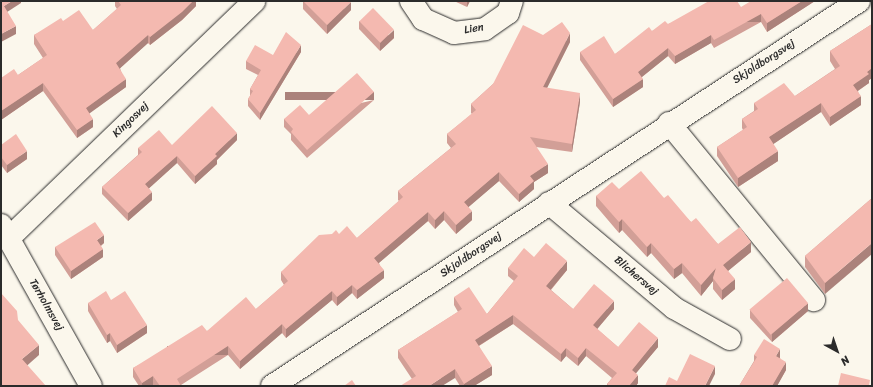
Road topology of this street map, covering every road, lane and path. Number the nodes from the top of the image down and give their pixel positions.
1 (254, 1) edge
2 (412, 1) edge
3 (512, 1) edge
4 (856, 2) edge
5 (669, 123) junction
6 (549, 203) junction
7 (5, 232) edge
8 (814, 300) dead end
9 (730, 339) dead end
10 (91, 386) edge
11 (272, 386) edge

1 - 7 street, Kingosvej
2 - 3 street, Lien
4 - 5 street, Skjoldborgsvej
5 - 6 street, Skjoldborgsvej
5 - 8 street
6 - 9 street, Blichersvej
6 - 11 street, Skjoldborgsvej
7 - 10 street, Tørholmsvej

